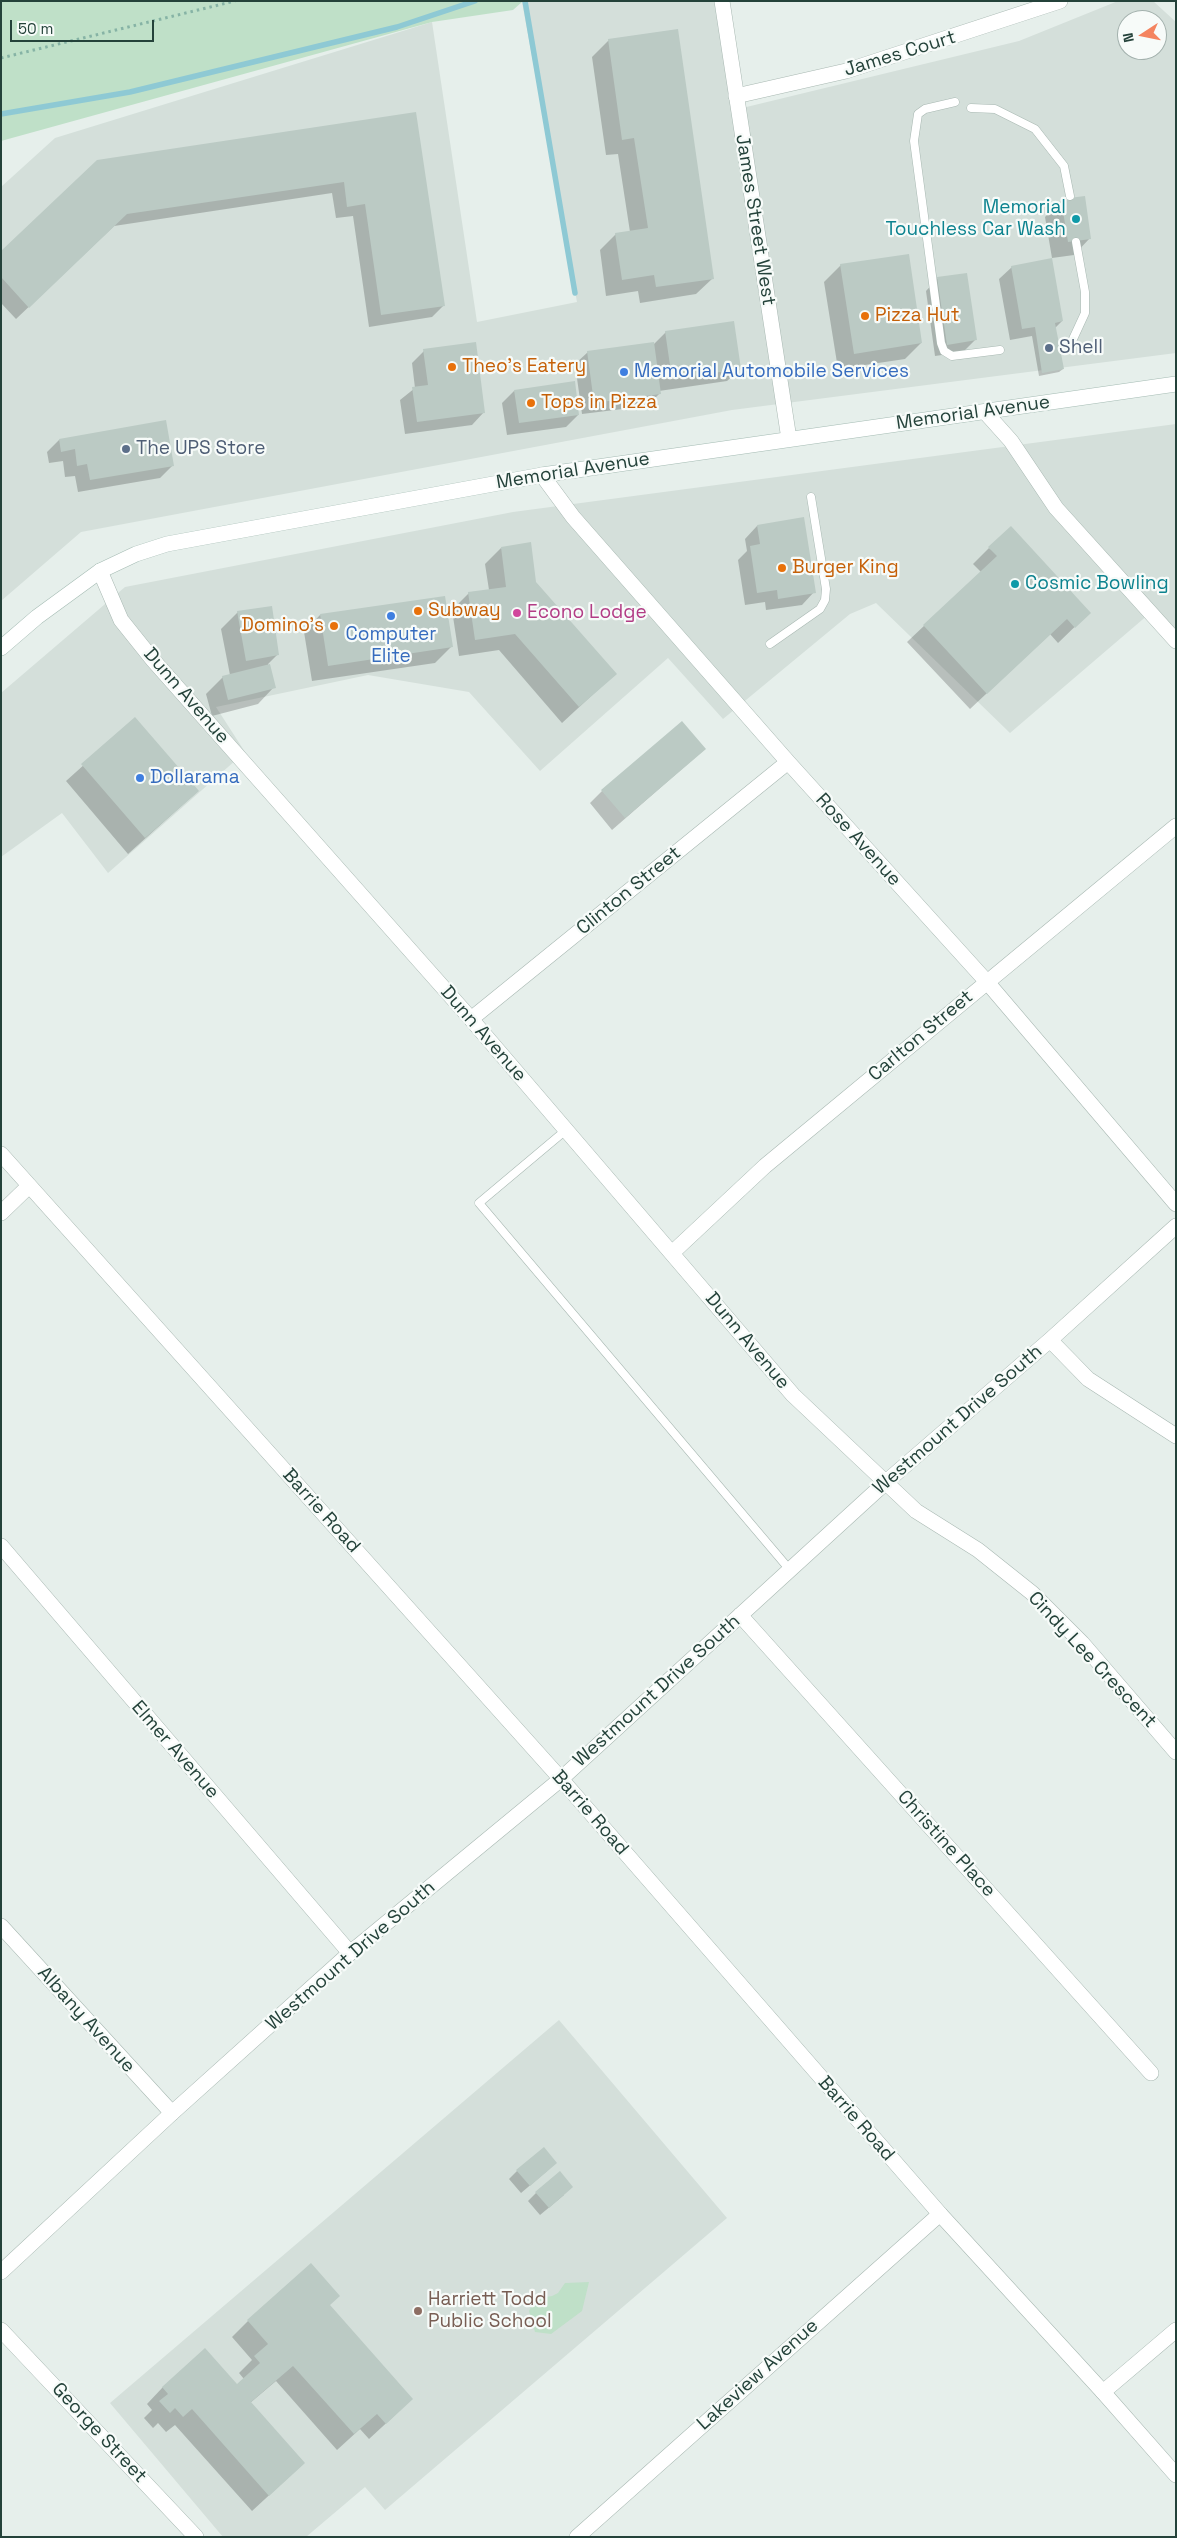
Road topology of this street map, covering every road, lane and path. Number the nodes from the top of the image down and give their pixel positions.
1 (235, 1) edge
2 (722, 1) edge
3 (1060, 1) edge
4 (1, 58) edge
5 (736, 96) junction
6 (955, 102) dead end
7 (971, 108) dead end
8 (1070, 196) dead end
9 (1076, 242) dead end
10 (1073, 339) dead end
11 (1000, 350) dead end
12 (1176, 384) edge
13 (985, 412) junction
14 (789, 439) junction
15 (542, 475) junction
16 (811, 498) dead end
17 (100, 571) junction
18 (1176, 642) edge
19 (770, 644) dead end
20 (1, 648) edge
21 (788, 762) junction
22 (1176, 826) edge
23 (987, 982) junction
24 (470, 1019) junction
25 (566, 1130) junction
26 (1, 1154) edge
27 (29, 1186) junction
28 (1176, 1204) edge
29 (1, 1213) edge
30 (1176, 1226) edge
31 (672, 1253) junction
32 (1050, 1340) junction
33 (1176, 1436) edge
34 (886, 1482) junction
35 (1, 1546) edge
36 (790, 1570) junction
37 (740, 1615) junction
38 (1176, 1752) edge
39 (561, 1779) junction
40 (1, 1926) edge
41 (350, 1954) junction
42 (1151, 2073) dead end
43 (172, 2113) junction
44 (940, 2214) junction
45 (1, 2272) edge
46 (1, 2330) edge
47 (1176, 2330) edge
48 (1104, 2392) junction
49 (1176, 2475) edge
50 (196, 2537) edge
51 (577, 2537) edge

1 - 4 path
2 - 5 street, James Street West
3 - 5 street, James Court
5 - 14 street, James Street West
6 - 11 lane
7 - 8 lane
9 - 10 lane
12 - 13 street, Memorial Avenue
13 - 14 street, Memorial Avenue
13 - 18 street
14 - 15 street, Memorial Avenue
15 - 17 street, Memorial Avenue
15 - 21 street, Rose Avenue
16 - 19 lane
17 - 20 street, Memorial Avenue
17 - 24 street, Dunn Avenue
21 - 23 street, Rose Avenue
21 - 24 street, Clinton Street
22 - 23 street, Carlton Street
23 - 28 street, Rose Avenue
23 - 31 street, Carlton Street
24 - 25 street, Dunn Avenue
25 - 31 street, Dunn Avenue
25 - 36 lane
26 - 27 street, Barrie Road
27 - 29 street
27 - 39 street, Barrie Road
30 - 32 street, Westmount Drive South
31 - 34 street, Dunn Avenue
32 - 33 street
32 - 34 street, Westmount Drive South
34 - 36 street, Westmount Drive South
34 - 38 street, Cindy Lee Crescent
35 - 41 street, Elmer Avenue
36 - 37 street, Westmount Drive South
37 - 39 street, Westmount Drive South
37 - 42 street, Christine Place
39 - 41 street, Westmount Drive South
39 - 44 street, Barrie Road
40 - 43 street, Albany Avenue
41 - 43 street, Westmount Drive South
43 - 45 street, Westmount Drive South
44 - 48 street, Barrie Road
44 - 51 street, Lakeview Avenue
46 - 50 street, George Street
47 - 48 street
48 - 49 street, Barrie Road

